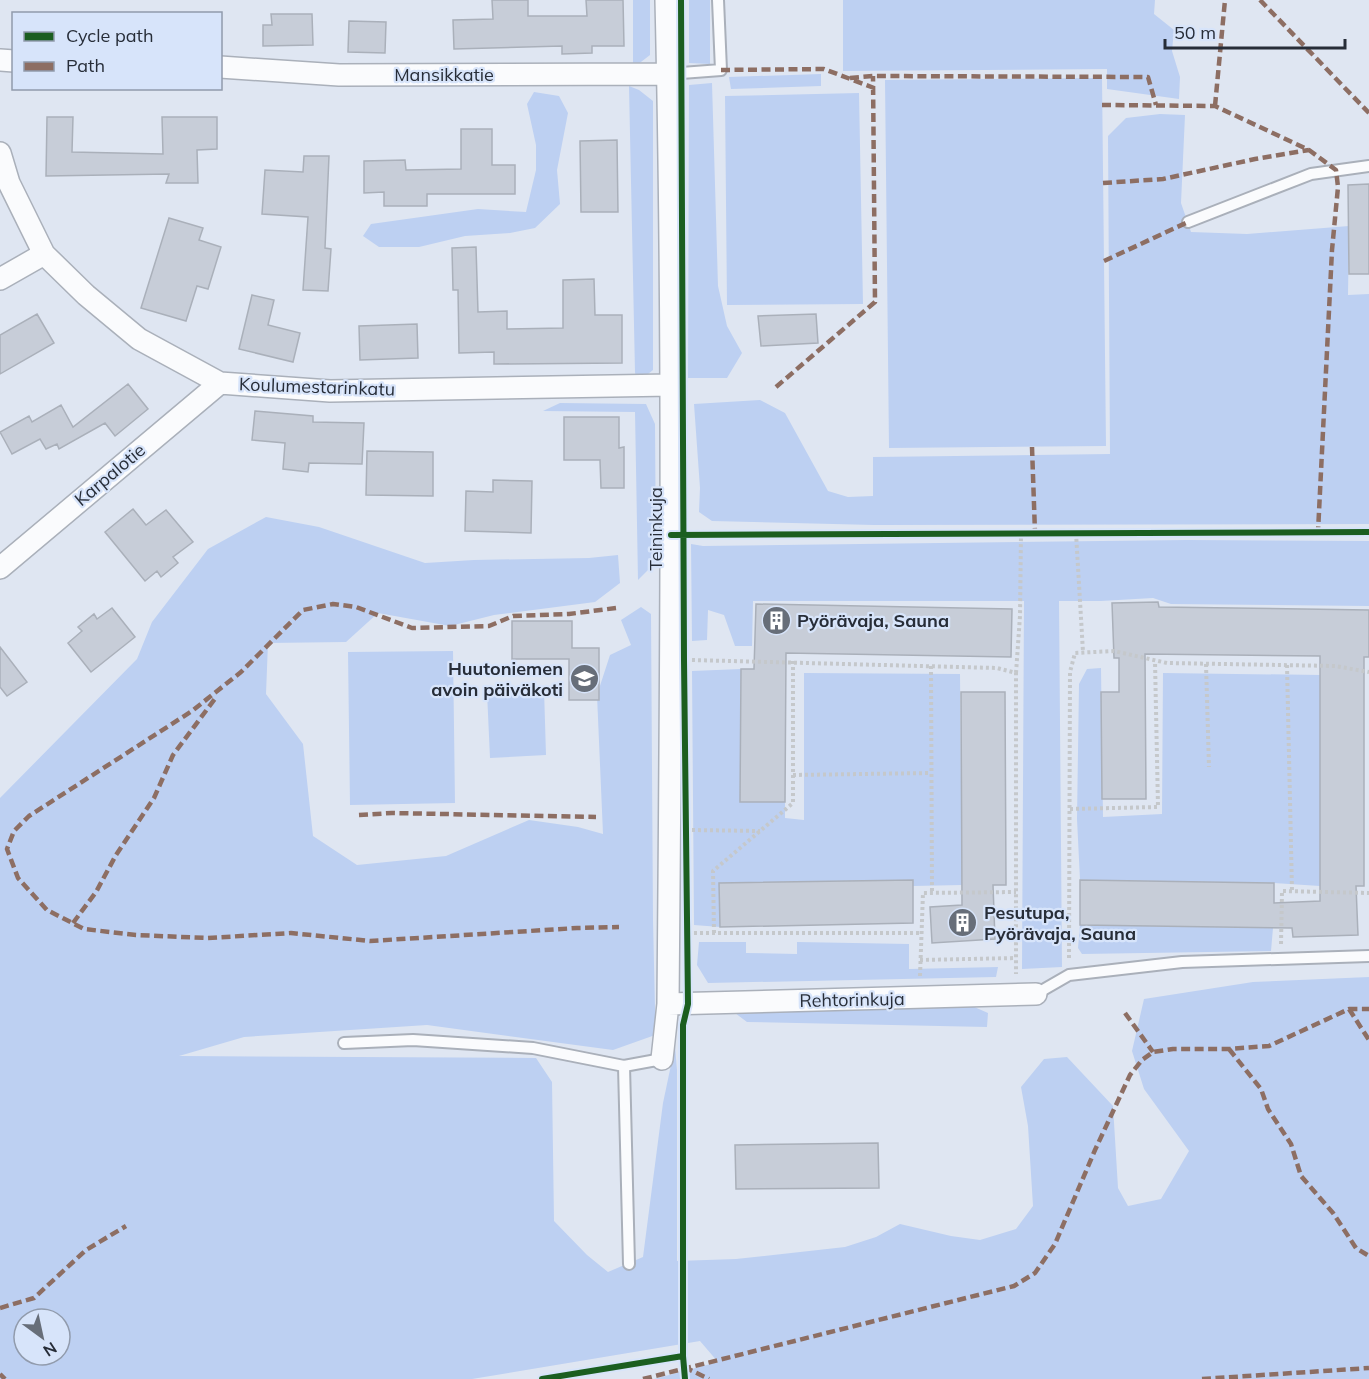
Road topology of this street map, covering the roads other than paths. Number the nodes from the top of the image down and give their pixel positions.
1 (666, 0) edge
2 (718, 0) edge
3 (222, 67) edge
4 (668, 74) junction
5 (0, 153) edge
6 (1369, 166) edge
7 (1188, 222) dead end
8 (44, 254) junction
9 (0, 279) edge
10 (220, 383) junction
11 (671, 385) junction
12 (0, 568) edge
13 (1369, 956) edge
14 (1026, 995) joint
15 (668, 1004) junction
16 (344, 1044) dead end
17 (662, 1059) joint
18 (624, 1066) junction
19 (629, 1264) dead end

1 - 4 street, Teininkuja
2 - 4 lane
3 - 4 street, Mansikkatie
4 - 11 street, Teininkuja
5 - 8 street, Koulumestarinkatu
6 - 7 lane
8 - 9 street
8 - 10 street, Koulumestarinkatu
10 - 11 street, Koulumestarinkatu
10 - 12 street, Karpalotie
11 - 15 street, Teininkuja
13 - 14 lane
14 - 15 street, Rehtorinkuja
15 - 17 street, Teininkuja
16 - 18 lane
17 - 18 lane
18 - 19 lane

